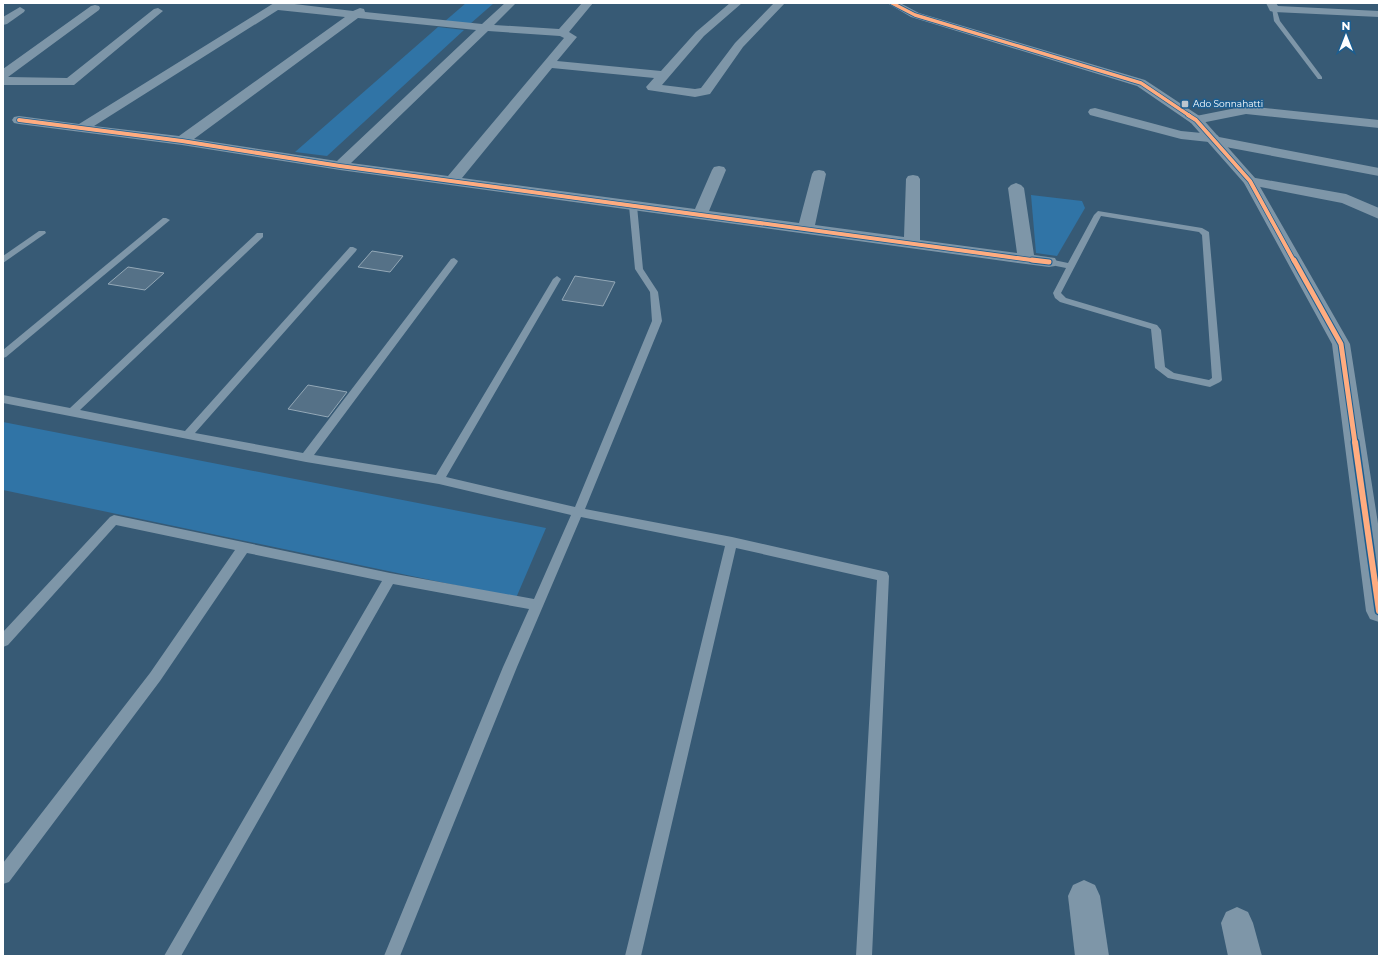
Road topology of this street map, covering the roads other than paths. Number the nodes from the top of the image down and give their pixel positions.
1 (371, 3) edge
2 (511, 3) edge
3 (588, 3) edge
4 (737, 3) edge
5 (780, 3) edge
6 (892, 3) edge
7 (1333, 3) edge
8 (278, 5) edge
9 (1273, 6) edge
10 (95, 8) dead end
11 (20, 10) dead end
12 (158, 11) dead end
13 (1340, 13) junction
14 (1379, 14) edge
15 (355, 15) junction
16 (3, 22) edge
17 (486, 28) junction
18 (562, 33) junction
19 (550, 64) junction
20 (3, 75) edge
21 (664, 75) junction
22 (1320, 78) dead end
23 (3, 82) edge
24 (1096, 112) dead end
25 (19, 120) dead end
26 (1196, 120) junction
27 (1379, 124) edge
28 (81, 128) junction
29 (1213, 140) junction
30 (182, 141) junction
31 (340, 166) junction
32 (719, 170) dead end
33 (1379, 172) edge
34 (819, 174) dead end
35 (913, 179) dead end
36 (452, 181) junction
37 (1250, 181) junction
38 (1016, 188) dead end
39 (633, 206) junction
40 (1379, 214) edge
41 (700, 215) junction
42 (166, 220) dead end
43 (806, 229) junction
44 (42, 232) dead end
45 (260, 235) dead end
46 (912, 243) junction
47 (353, 249) dead end
48 (1026, 259) junction
49 (3, 260) edge
50 (454, 261) dead end
51 (1049, 262) joint
52 (1071, 266) junction
53 (557, 279) dead end
54 (3, 355) edge
55 (3, 398) edge
56 (72, 412) junction
57 (188, 434) junction
58 (306, 458) junction
59 (439, 480) junction
60 (578, 512) junction
61 (732, 542) junction
62 (244, 547) junction
63 (390, 578) junction
64 (537, 606) junction
65 (1379, 611) edge
66 (3, 640) edge
67 (3, 876) edge
68 (1084, 896) dead end
69 (1237, 923) dead end
70 (172, 956) edge
71 (392, 956) edge
72 (633, 956) edge
73 (864, 956) edge
74 (1092, 956) edge
75 (1245, 956) edge

1 - 15 street
2 - 17 street
3 - 18 street
4 - 21 street
5 - 21 street
6 - 26 street
7 - 13 street
8 - 15 street
8 - 28 street
9 - 13 street
9 - 22 lane
10 - 20 street
11 - 16 street
12 - 23 street
13 - 14 street
15 - 17 street
15 - 30 street
17 - 18 street
17 - 31 street
18 - 19 street
19 - 21 street
19 - 36 street
24 - 29 street
25 - 28 street
26 - 27 street
26 - 29 street
28 - 30 street
29 - 33 street
29 - 37 street
30 - 31 street
31 - 36 street
32 - 41 street
34 - 43 street
35 - 46 street
36 - 39 street
37 - 40 street
37 - 65 street
38 - 48 street
39 - 41 street
39 - 60 lane
41 - 43 street
42 - 54 lane
43 - 46 street
44 - 49 lane
45 - 56 lane
46 - 48 street
47 - 57 lane
48 - 51 street
50 - 58 lane
51 - 52 lane
52 - 52 lane
53 - 59 lane
55 - 56 lane
56 - 57 lane
57 - 58 lane
58 - 59 lane
59 - 60 lane
60 - 61 lane
60 - 64 lane
61 - 72 lane
61 - 73 lane
62 - 63 lane
62 - 66 lane
62 - 67 lane
63 - 64 lane
63 - 70 lane
64 - 71 lane
68 - 74 street
69 - 75 street

